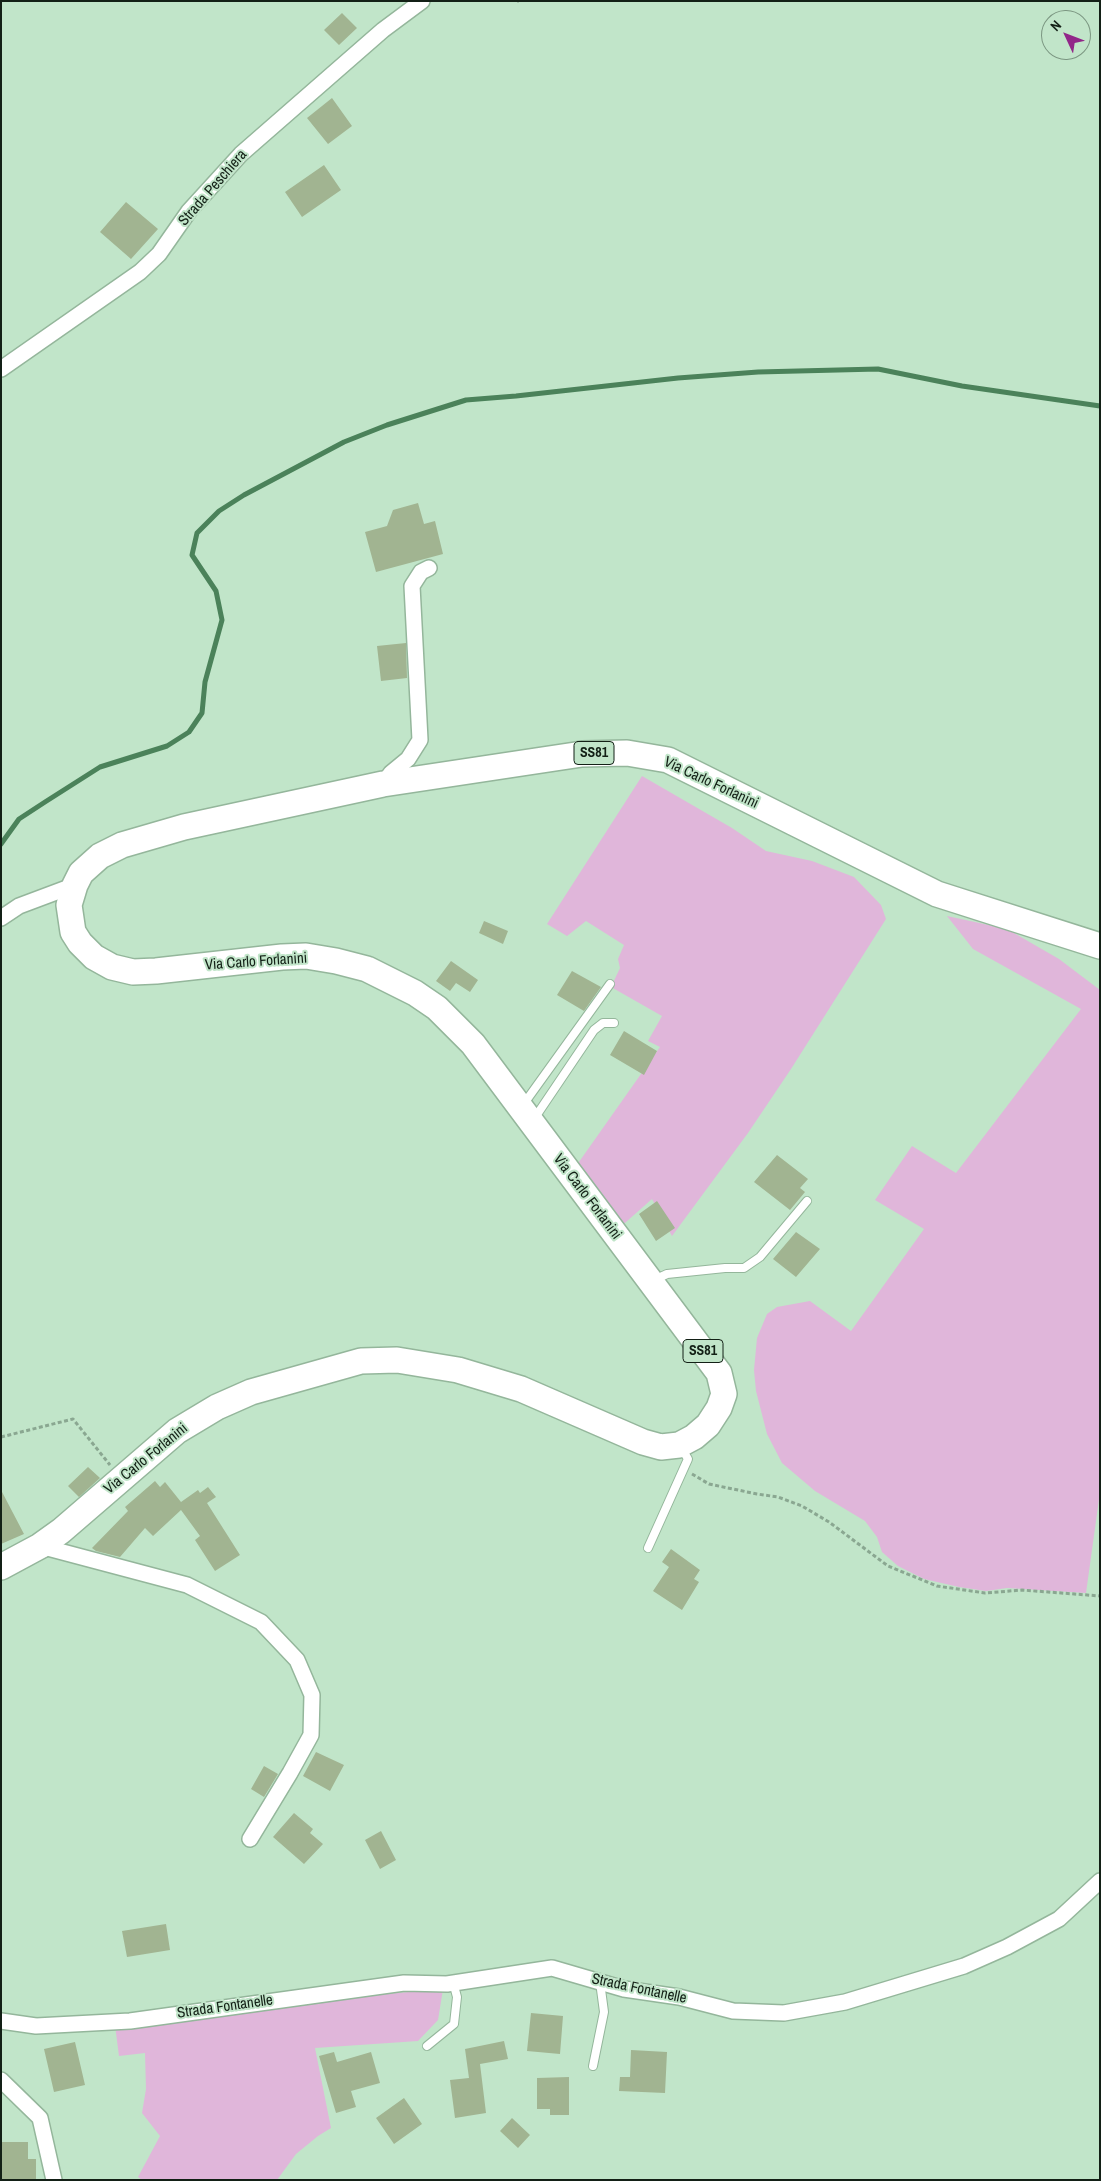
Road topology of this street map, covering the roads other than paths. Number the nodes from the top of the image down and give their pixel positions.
1 (422, 1) edge
2 (1, 369) edge
3 (429, 568) dead end
4 (383, 784) junction
5 (75, 885) junction
6 (1, 918) edge
7 (1100, 946) edge
8 (610, 984) dead end
9 (614, 1024) dead end
10 (526, 1115) junction
11 (806, 1200) dead end
12 (650, 1282) junction
13 (681, 1457) junction
14 (40, 1546) junction
15 (648, 1548) dead end
16 (1, 1567) edge
17 (250, 1839) dead end
18 (1100, 1881) edge
19 (453, 1982) junction
20 (600, 1982) junction
21 (1, 2021) edge
22 (427, 2046) dead end
23 (593, 2066) dead end
24 (1, 2080) edge
25 (54, 2180) edge

1 - 2 street, Strada Peschiera
3 - 4 street
4 - 5 main road, Via Carlo Forlanini / SS81
4 - 7 main road, Via Carlo Forlanini / SS81
5 - 6 street
5 - 10 main road, Via Carlo Forlanini / SS81
8 - 10 lane
9 - 10 lane
10 - 12 main road, Via Carlo Forlanini / SS81
11 - 12 lane
12 - 13 main road, Via Carlo Forlanini / SS81
13 - 14 main road, Via Carlo Forlanini
13 - 15 lane
14 - 16 main road, Via Carlo Forlanini
14 - 17 street
18 - 20 street, Strada Fontanelle
19 - 20 street, Strada Fontanelle
19 - 21 street, Strada Fontanelle
19 - 22 lane
20 - 23 lane
24 - 25 street

